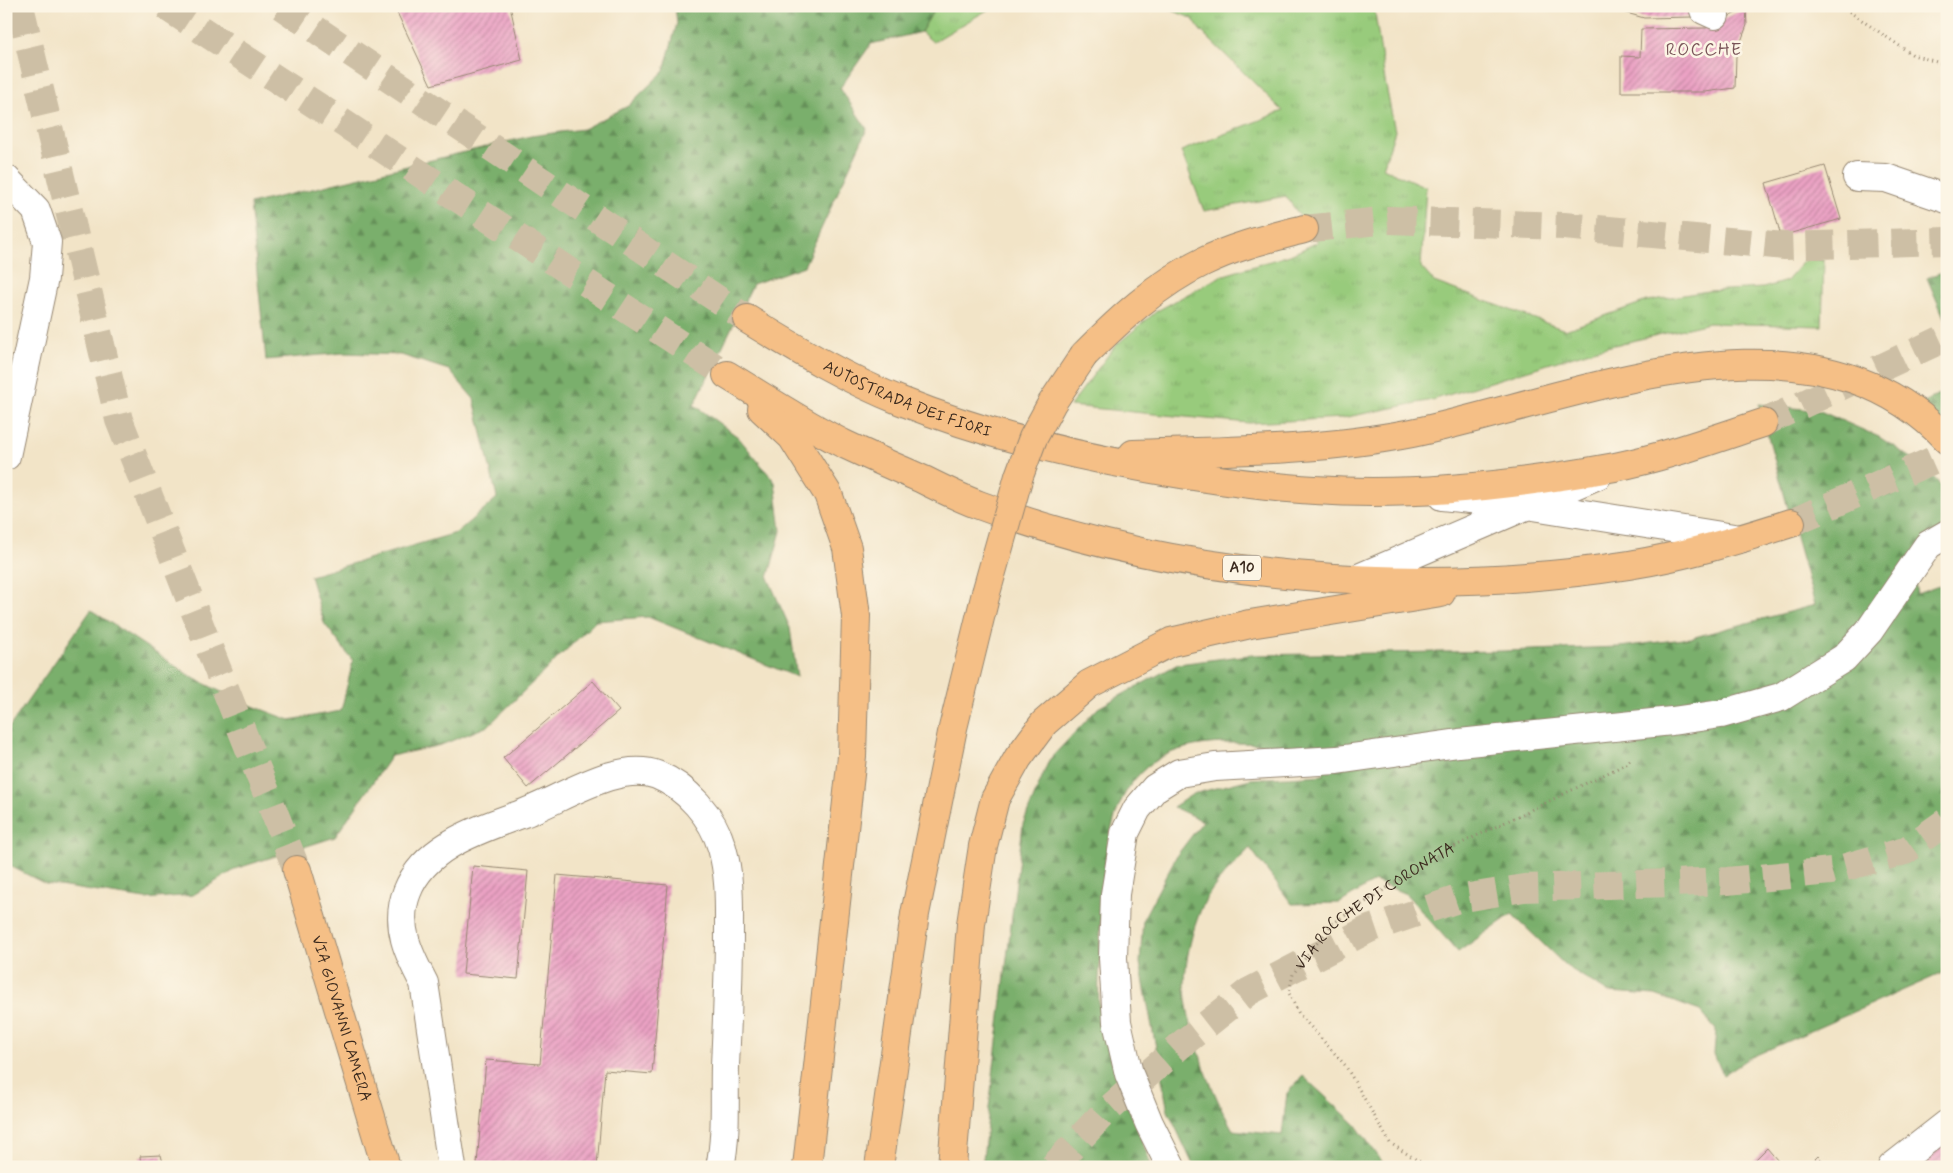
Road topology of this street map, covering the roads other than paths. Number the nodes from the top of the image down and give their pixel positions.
1 (1856, 177) dead end
2 (6, 179) edge
3 (1947, 199) edge
4 (1304, 229) tunnel mouth
5 (747, 319) tunnel mouth
6 (1763, 423) tunnel mouth
7 (1947, 440) edge
8 (6, 456) edge
9 (1078, 456) junction
10 (1617, 467) junction
11 (1400, 492) junction
12 (1527, 505) junction
13 (1791, 523) tunnel mouth
14 (1947, 534) edge
15 (1740, 539) junction
16 (1571, 572) junction
17 (1356, 579) junction
18 (297, 870) tunnel mouth
19 (1947, 1124) edge
20 (386, 1167) edge
21 (452, 1167) edge
22 (720, 1167) edge
23 (807, 1167) edge
24 (878, 1167) edge
25 (952, 1167) edge
26 (1171, 1167) edge
27 (1892, 1167) edge

1 - 3 street
2 - 8 street
4 - 24 main road, bridge
5 - 9 main road, AUTOSTRADA DEI FIORI
6 - 10 main road
7 - 9 main road
9 - 11 main road
10 - 11 main road
10 - 12 street
11 - 12 street
12 - 15 street
12 - 17 street
13 - 15 main road, A10
14 - 26 street
15 - 16 main road, A10
16 - 17 main road, A10
16 - 25 main road
17 - 23 main road, A10
18 - 20 main road, VIA GIOVANNI CAMERA
19 - 27 street
21 - 22 street

